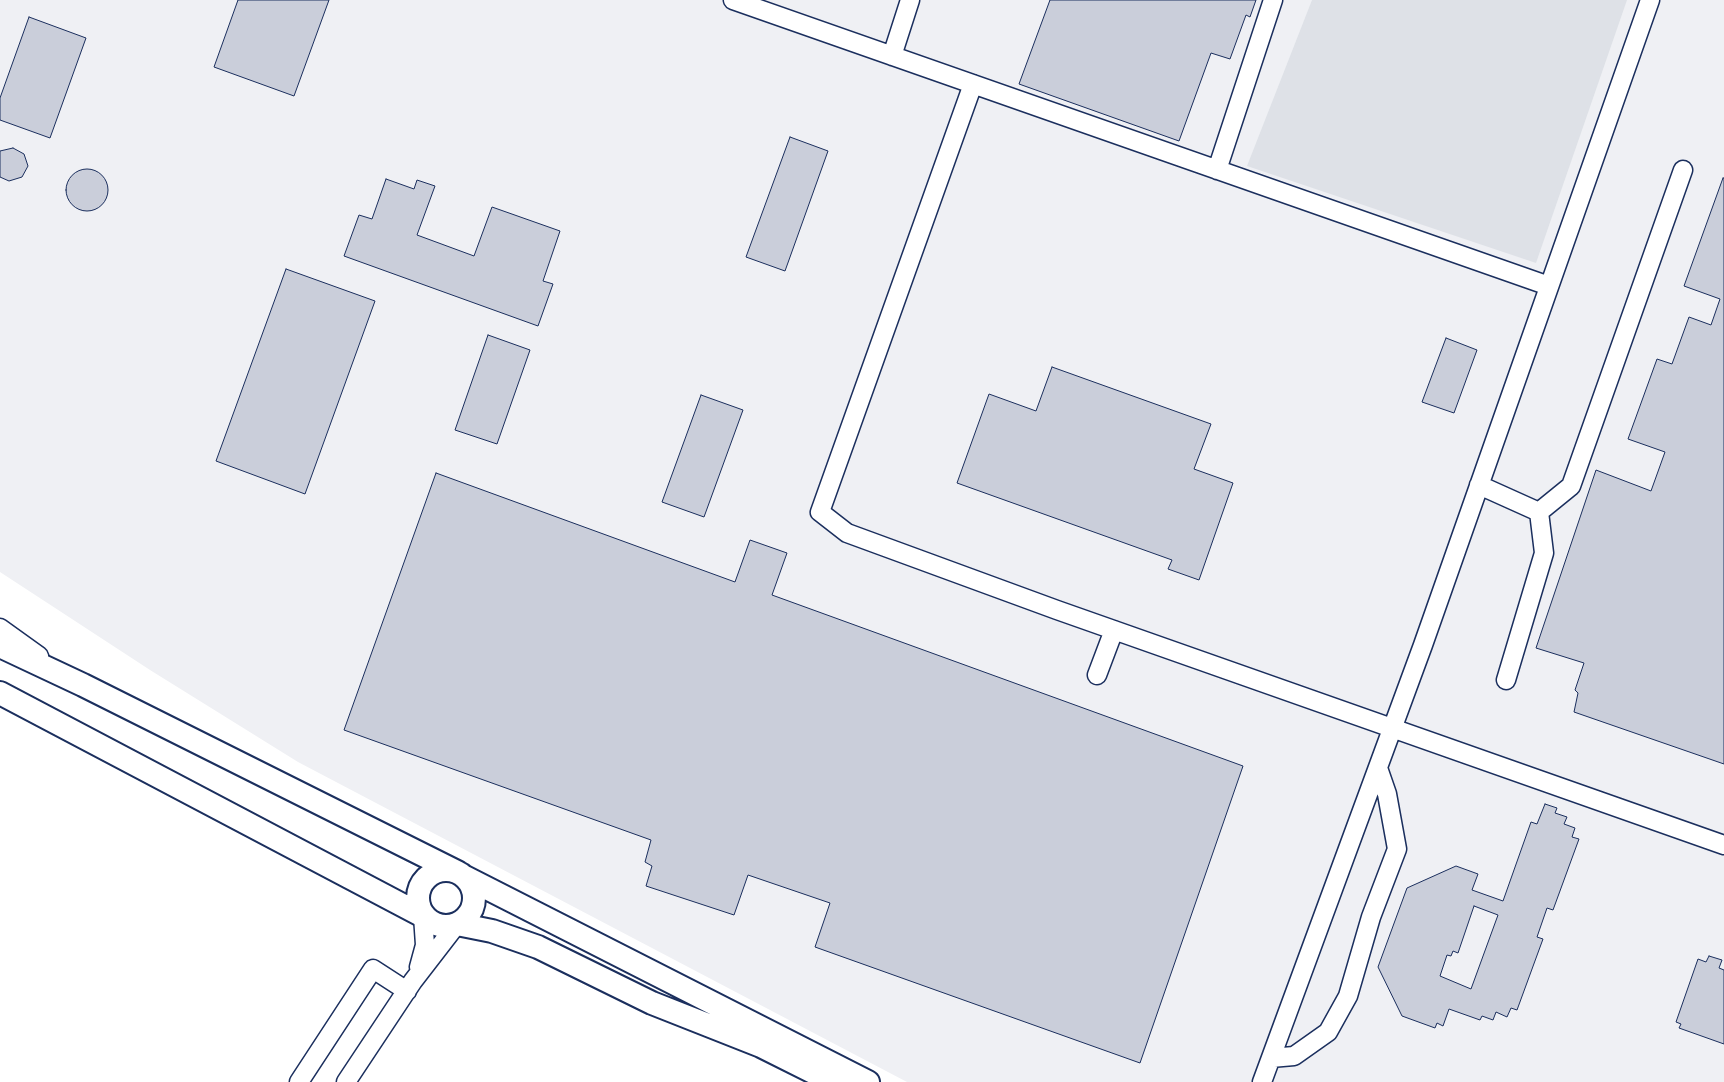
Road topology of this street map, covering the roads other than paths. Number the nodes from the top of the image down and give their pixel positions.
1 (733, 0) edge
2 (910, 0) edge
3 (1273, 0) edge
4 (1650, 0) edge
5 (892, 56) junction
6 (973, 84) junction
7 (1217, 170) junction
8 (1683, 170) dead end
9 (1549, 286) junction
10 (1479, 485) junction
11 (1539, 512) junction
12 (0, 628) edge
13 (1114, 630) junction
14 (0, 646) edge
15 (1097, 675) dead end
16 (1506, 680) dead end
17 (83, 685) junction
18 (0, 694) edge
19 (1392, 729) junction
20 (1378, 768) junction
21 (1724, 845) edge
22 (461, 875) junction
23 (423, 916) junction
24 (457, 924) junction
25 (410, 986) junction
26 (1271, 1058) junction
27 (299, 1082) edge
28 (346, 1082) edge
29 (833, 1082) edge
30 (868, 1082) edge
31 (1262, 1082) edge

1 - 5 street
2 - 5 street
3 - 7 street
4 - 9 street
5 - 6 street
6 - 7 street
6 - 13 street
7 - 9 street
8 - 11 street
9 - 10 street
10 - 11 street
10 - 19 street
11 - 16 street
12 - 17 street
13 - 15 street
13 - 19 street
14 - 17 main road
17 - 22 main road
18 - 23 main road
19 - 20 street
19 - 21 street
20 - 26 street
20 - 26 street
22 - 23 main road
22 - 24 main road
22 - 30 main road
23 - 24 main road
23 - 25 street
24 - 25 street
24 - 29 main road
25 - 27 street
25 - 28 street
26 - 31 street

